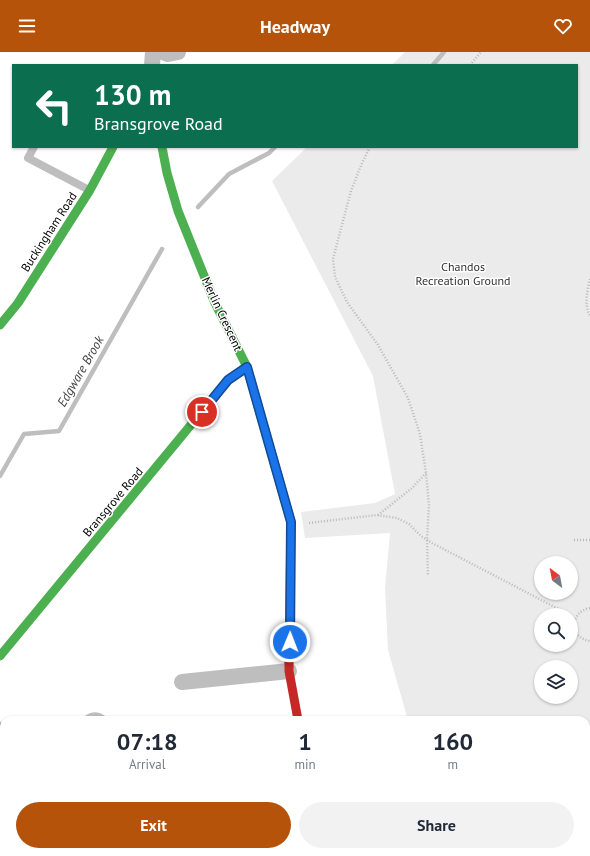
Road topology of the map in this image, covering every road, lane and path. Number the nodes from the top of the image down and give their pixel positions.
1 (153, 52) edge
2 (162, 52) edge
3 (178, 52) edge
4 (481, 52) edge
5 (152, 64) edge
6 (471, 64) edge
7 (33, 148) edge
8 (111, 148) edge
9 (162, 148) edge
10 (370, 148) edge
11 (90, 190) junction
12 (590, 279) edge
13 (590, 316) edge
14 (0, 325) edge
15 (247, 367) junction
16 (426, 473) junction
17 (378, 515) junction
18 (291, 522) junction
19 (427, 540) junction
20 (574, 540) dead end
21 (590, 540) edge
22 (428, 576) dead end
23 (557, 608) edge
24 (590, 608) edge
25 (578, 614) edge
26 (578, 636) edge
27 (590, 642) edge
28 (0, 656) edge
29 (289, 671) junction
30 (182, 682) dead end
31 (297, 716) edge

1 - 5 street
2 - 3 street
4 - 6 path
7 - 11 lane
8 - 11 street, Buckingham Road
9 - 15 street, Merlin Crescent
10 - 16 path
11 - 14 street, Buckingham Road
12 - 13 path
15 - 18 street, Merlin Crescent
15 - 28 street, Bransgrove Road
16 - 17 path
16 - 19 path
17 - 18 path
17 - 19 path
18 - 29 street, Merlin Crescent
19 - 22 path
19 - 23 path
20 - 21 path
24 - 25 path
26 - 27 path
29 - 30 street
29 - 31 street, Merlin Crescent

